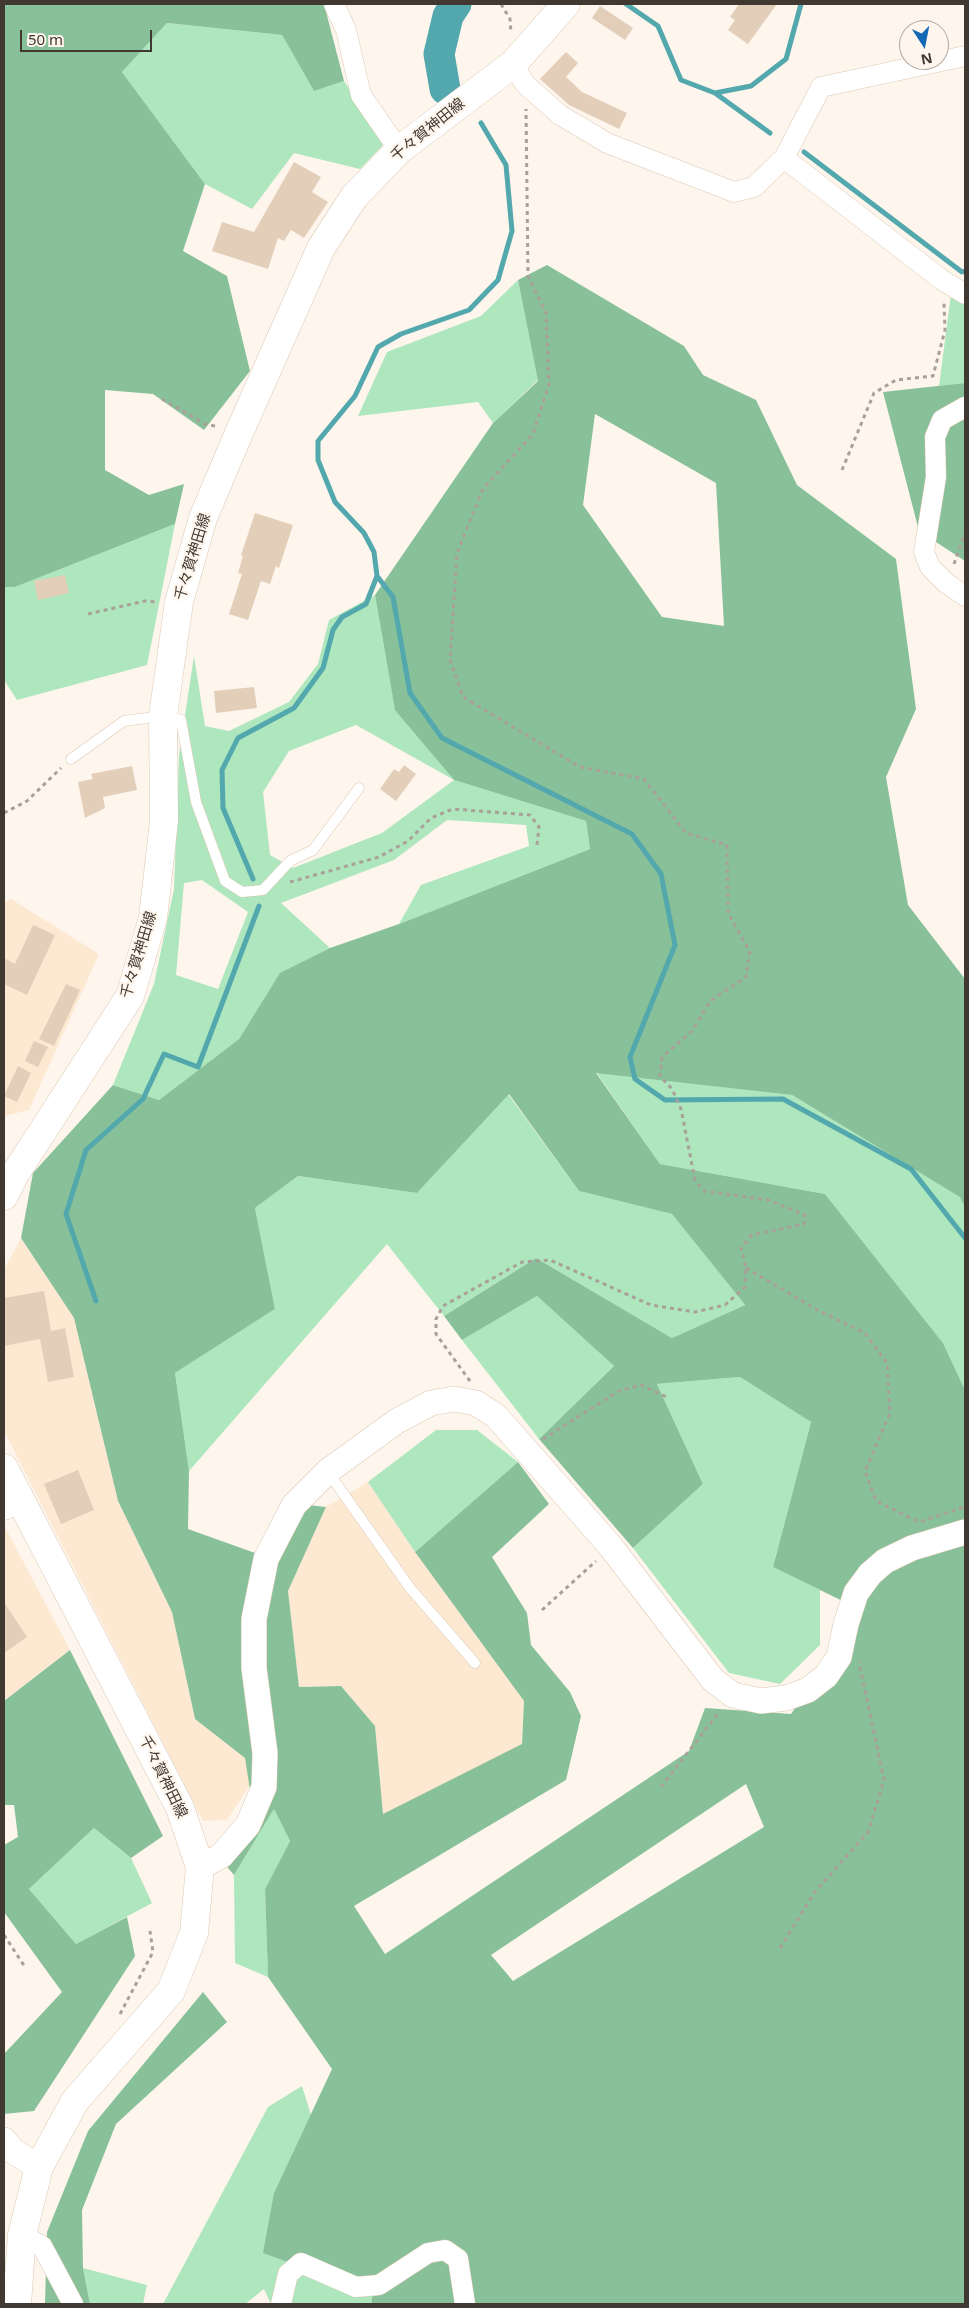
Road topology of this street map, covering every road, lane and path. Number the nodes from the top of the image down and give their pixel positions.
1 (334, 4) edge
2 (566, 4) edge
3 (965, 56) edge
4 (519, 74) junction
5 (399, 150) junction
6 (784, 158) junction
7 (942, 280) junction
8 (965, 294) edge
9 (162, 400) dead end
10 (965, 407) edge
11 (239, 433) junction
12 (842, 470) dead end
13 (965, 532) edge
14 (946, 583) junction
15 (965, 596) edge
16 (178, 602) junction
17 (88, 614) dead end
18 (163, 716) junction
19 (71, 759) joint
20 (359, 788) dead end
21 (4, 812) edge
22 (537, 846) dead end
23 (263, 890) junction
24 (4, 1196) edge
25 (746, 1268) junction
26 (670, 1398) dead end
27 (476, 1403) junction
28 (525, 1450) junction
29 (4, 1468) edge
30 (328, 1471) junction
31 (12, 1506) edge
32 (965, 1506) edge
33 (965, 1532) edge
34 (611, 1546) junction
35 (542, 1610) dead end
36 (859, 1660) dead end
37 (475, 1663) dead end
38 (733, 1694) junction
39 (661, 1787) dead end
40 (200, 1867) junction
41 (150, 1931) dead end
42 (4, 1935) edge
43 (780, 1948) dead end
44 (25, 1967) dead end
45 (123, 2046) junction
46 (4, 2140) edge
47 (39, 2167) junction
48 (22, 2235) junction
49 (17, 2304) edge
50 (73, 2304) edge
51 (281, 2304) edge
52 (465, 2304) edge

1 - 5 street
2 - 4 main road, 千々賀神田線
3 - 6 street
4 - 5 main road, 千々賀神田線
4 - 6 street
4 - 25 path
5 - 11 main road, 千々賀神田線
6 - 7 street
7 - 8 street
7 - 12 path
9 - 11 path
10 - 14 street
11 - 16 main road, 千々賀神田線
13 - 14 path
14 - 15 street
16 - 17 path
16 - 18 main road, 千々賀神田線
18 - 19 lane
18 - 23 lane
18 - 24 main road, 千々賀神田線
19 - 21 path
20 - 23 lane
22 - 23 path
25 - 27 path
25 - 32 path
26 - 28 path
27 - 28 street
27 - 30 street
28 - 34 street
29 - 31 main road, 千々賀神田線
30 - 37 lane
30 - 40 street
31 - 40 main road, 千々賀神田線
33 - 38 street
34 - 35 path
34 - 38 street
36 - 43 path
38 - 39 path
40 - 45 main road, 千々賀神田線
41 - 45 path
42 - 44 path
45 - 47 main road, 千々賀神田線
46 - 47 street
47 - 48 main road, 千々賀神田線
48 - 49 main road, 千々賀神田線
48 - 50 street
51 - 52 street

